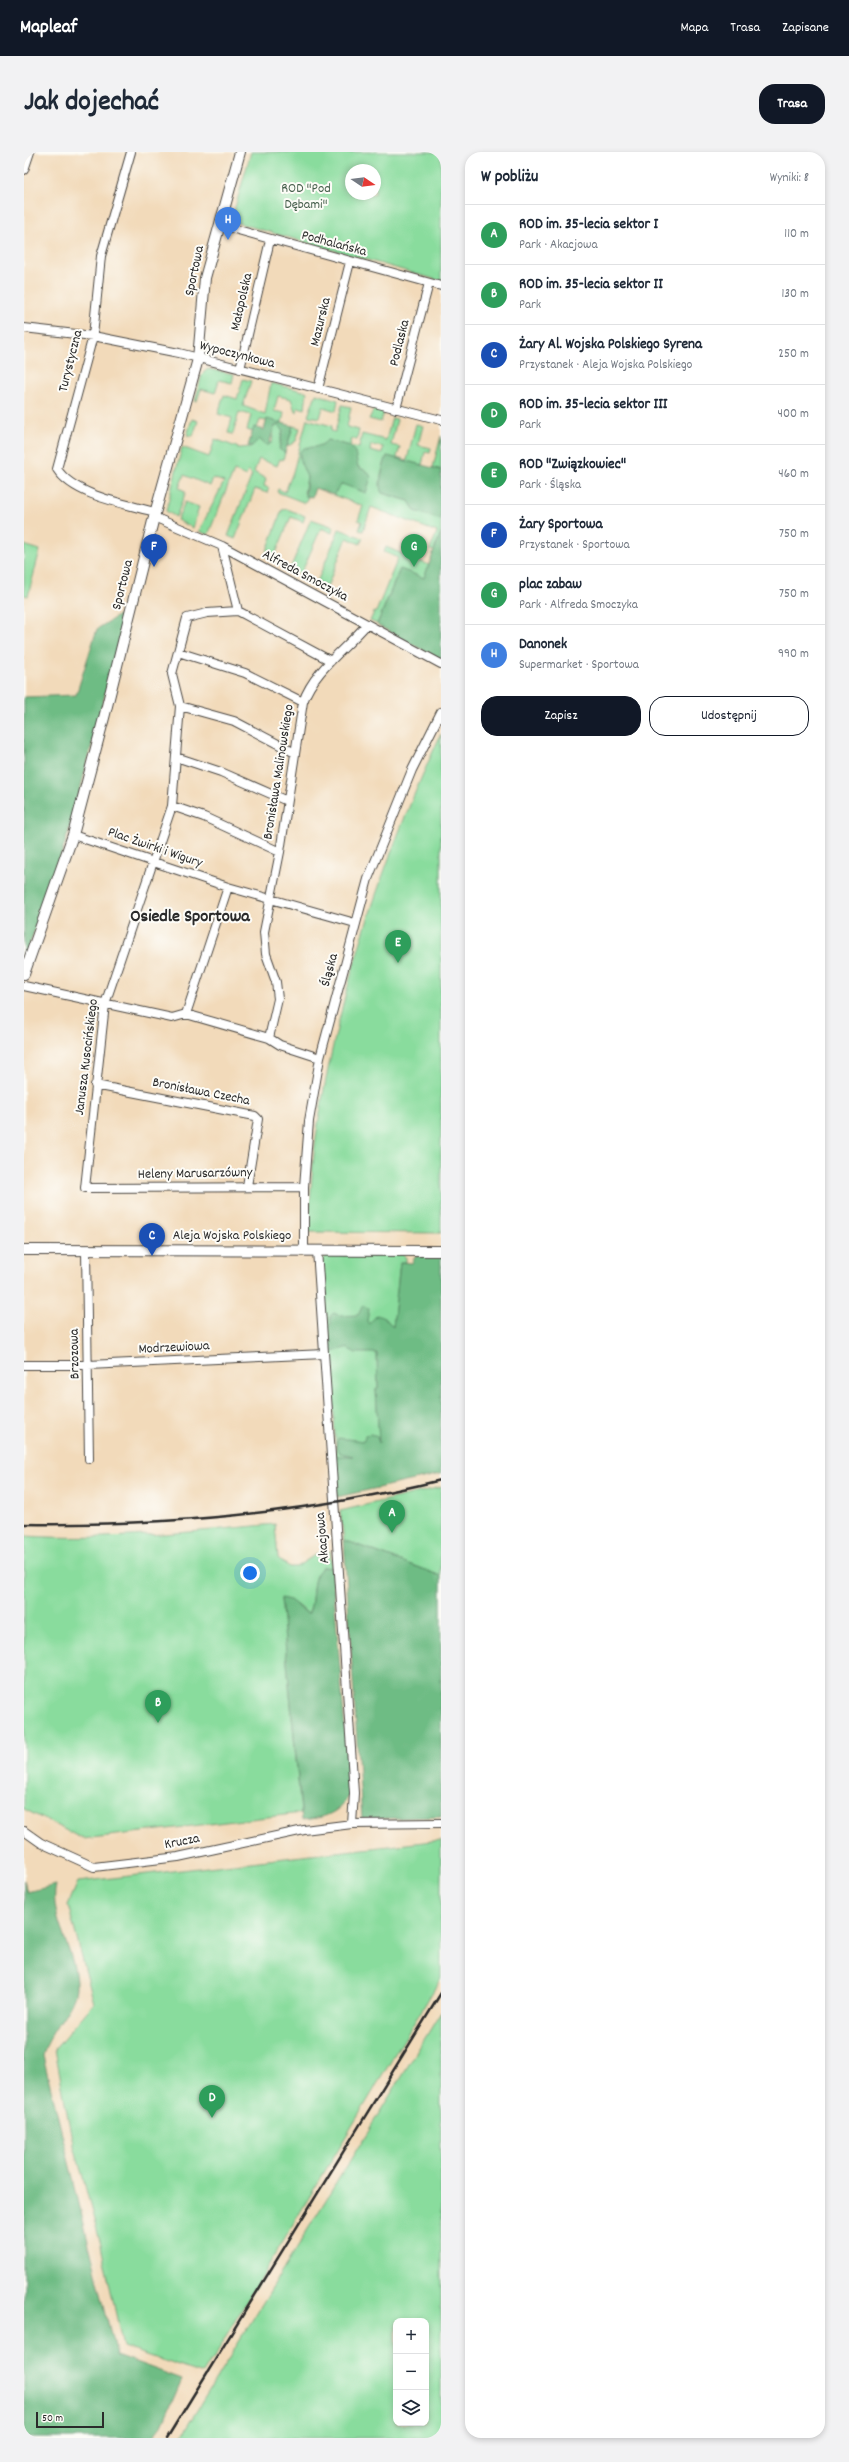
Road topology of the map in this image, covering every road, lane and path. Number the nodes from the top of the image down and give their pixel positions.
1 (30, 152) edge
2 (131, 152) edge
3 (240, 152) edge
4 (24, 170) edge
5 (220, 225) junction
6 (270, 240) junction
7 (350, 262) junction
8 (429, 283) junction
9 (441, 286) edge
10 (24, 328) edge
11 (93, 336) junction
12 (198, 359) junction
13 (240, 369) junction
14 (318, 389) junction
15 (396, 409) junction
16 (441, 420) edge
17 (155, 514) junction
18 (222, 546) junction
19 (238, 611) junction
20 (367, 624) junction
21 (178, 652) junction
22 (330, 661) junction
23 (441, 664) edge
24 (303, 702) junction
25 (180, 706) junction
26 (441, 712) edge
27 (295, 752) junction
28 (176, 757) junction
29 (287, 801) junction
30 (172, 806) junction
31 (73, 835) junction
32 (280, 852) junction
33 (153, 861) junction
34 (228, 887) junction
35 (271, 899) junction
36 (355, 923) junction
37 (24, 974) edge
38 (24, 986) edge
39 (105, 1004) junction
40 (186, 1014) junction
41 (269, 1038) junction
42 (320, 1058) junction
43 (95, 1085) junction
44 (247, 1186) junction
45 (304, 1186) junction
46 (85, 1188) joint
47 (24, 1250) edge
48 (86, 1250) junction
49 (304, 1250) junction
50 (317, 1250) junction
51 (441, 1251) edge
52 (324, 1354) junction
53 (24, 1365) edge
54 (88, 1365) junction
55 (89, 1458) dead end
56 (441, 1823) edge
57 (352, 1824) junction
58 (24, 1831) edge

1 - 4 street
2 - 11 street, Turystyczna
3 - 5 street, Sportowa
5 - 6 street, Podhalańska
5 - 12 street, Sportowa
6 - 7 street, Podhalańska
6 - 13 street, Małopolska
7 - 8 street, Podhalańska
7 - 14 street, Mazurska
8 - 9 street, Podhalańska
8 - 15 street, Podlaska
10 - 11 street, Wypoczynkowa
11 - 12 street, Wypoczynkowa
11 - 17 street, Turystyczna
12 - 13 street, Wypoczynkowa
12 - 17 street, Sportowa
13 - 14 street, Wypoczynkowa
14 - 15 street, Wypoczynkowa
15 - 16 street, Wypoczynkowa
17 - 18 street, Alfreda Smoczyka
17 - 31 street, Sportowa
18 - 19 street
18 - 20 street, Alfreda Smoczyka
19 - 21 street, Janusza Kusocińskiego
19 - 22 street
20 - 22 street, Bronisława Malinowskiego
20 - 23 street, Alfreda Smoczyka
21 - 24 street
21 - 25 street, Janusza Kusocińskiego
22 - 24 street, Bronisława Malinowskiego
24 - 27 street, Bronisława Malinowskiego
25 - 27 street
25 - 28 street, Janusza Kusocińskiego
26 - 36 street, Śląska
27 - 29 street, Bronisława Malinowskiego
28 - 29 street
28 - 30 street, Janusza Kusocińskiego
29 - 32 street, Bronisława Malinowskiego
30 - 32 street
30 - 33 street, Janusza Kusocińskiego
31 - 33 street, Plac Żwirki i Wigury
31 - 37 street, Sportowa
32 - 35 street, Bronisława Malinowskiego
33 - 34 street, Plac Żwirki i Wigury
33 - 39 street, Janusza Kusocińskiego
34 - 35 street, Plac Żwirki i Wigury
34 - 40 street
35 - 36 street, Plac Żwirki i Wigury
35 - 41 street, Bronisława Malinowskiego
36 - 42 street, Śląska
38 - 39 street
39 - 40 street
39 - 43 street, Janusza Kusocińskiego
40 - 41 street
41 - 42 street
42 - 45 street, Śląska
43 - 44 street, Bronisława Czecha
43 - 46 street, Janusza Kusocińskiego
44 - 45 street, Heleny Marusarzówny
44 - 46 street, Heleny Marusarzówny
45 - 49 street, Śląska
47 - 48 street, Aleja Wojska Polskiego
48 - 49 street, Aleja Wojska Polskiego
48 - 54 street, Brzozowa
49 - 50 street, Aleja Wojska Polskiego
50 - 51 street, Aleja Wojska Polskiego
50 - 52 street, Akacjowa
52 - 54 street, Modrzewiowa
52 - 57 street, Akacjowa
53 - 54 street, Modrzewiowa
54 - 55 street, Brzozowa
56 - 57 street, Krucza
57 - 58 street, Krucza

